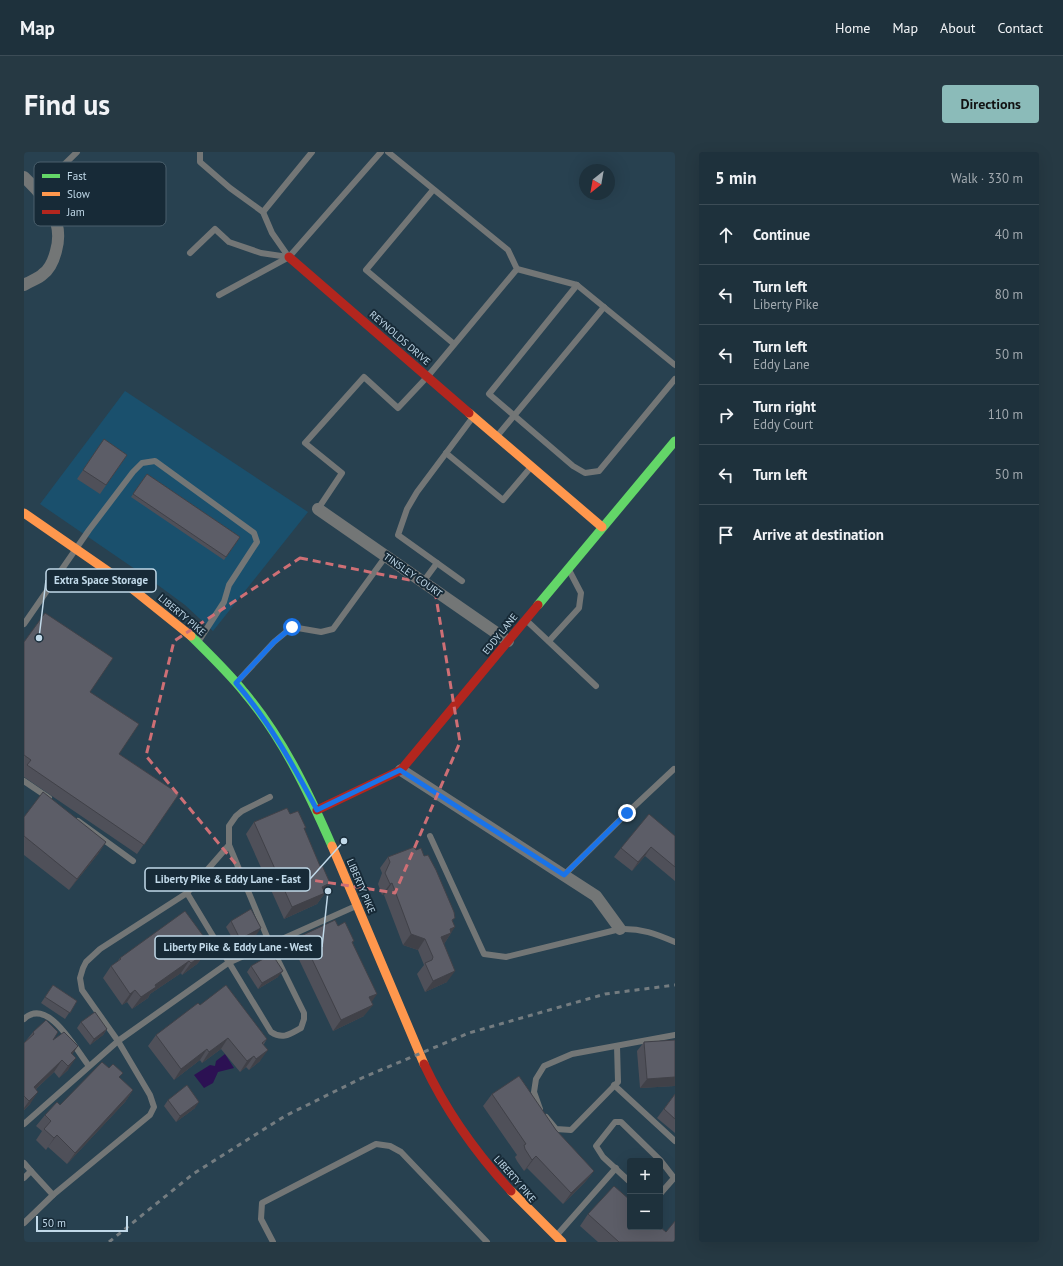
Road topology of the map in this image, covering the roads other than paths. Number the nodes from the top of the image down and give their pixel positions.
1 (77, 152) edge
2 (200, 152) edge
3 (312, 152) edge
4 (381, 152) edge
5 (388, 152) edge
6 (67, 162) edge
7 (24, 177) edge
8 (34, 186) edge
9 (432, 190) junction
10 (263, 212) junction
11 (58, 226) edge
12 (190, 253) dead end
13 (289, 257) junction
14 (517, 269) junction
15 (24, 285) edge
16 (577, 285) junction
17 (219, 295) dead end
18 (604, 306) junction
19 (454, 344) junction
20 (675, 365) edge
21 (428, 376) junction
22 (675, 379) edge
23 (474, 416) junction
24 (515, 416) junction
25 (497, 436) junction
26 (675, 441) edge
27 (446, 453) junction
28 (532, 466) junction
29 (318, 509) joint
30 (24, 514) edge
31 (602, 527) junction
32 (77, 549) junction
33 (386, 556) junction
34 (437, 563) junction
35 (568, 569) junction
36 (462, 581) dead end
37 (423, 582) junction
38 (526, 620) junction
39 (24, 624) edge
40 (508, 641) junction
41 (549, 641) junction
42 (198, 642) junction
43 (236, 683) junction
44 (596, 686) dead end
45 (400, 770) junction
46 (674, 770) edge
47 (24, 780) edge
48 (270, 798) dead end
49 (56, 804) edge
50 (317, 810) junction
51 (75, 818) edge
52 (430, 836) dead end
53 (228, 845) junction
54 (133, 860) dead end
55 (564, 875) junction
56 (186, 893) junction
57 (357, 905) junction
58 (620, 929) junction
59 (675, 942) edge
60 (270, 944) junction
61 (230, 962) junction
62 (24, 1019) edge
63 (675, 1035) edge
64 (118, 1041) junction
65 (617, 1046) junction
66 (89, 1066) junction
67 (614, 1085) junction
68 (24, 1124) edge
69 (675, 1141) edge
70 (658, 1158) edge
71 (24, 1163) edge
72 (663, 1164) edge
73 (616, 1168) junction
74 (32, 1171) junction
75 (24, 1178) edge
76 (627, 1179) edge
77 (663, 1191) edge
78 (53, 1195) junction
79 (24, 1223) edge
80 (559, 1239) edge
81 (273, 1242) edge
82 (487, 1242) edge

1 - 6 lane
2 - 10 lane
3 - 10 lane
4 - 13 lane
5 - 9 lane
7 - 8 street
9 - 14 lane
9 - 19 lane
10 - 13 lane
11 - 15 street
12 - 13 lane
13 - 17 lane
13 - 21 street, REYNOLDS DRIVE
14 - 16 lane
14 - 19 lane
16 - 18 lane
16 - 24 lane
18 - 20 lane
18 - 24 lane
19 - 21 lane
21 - 23 street, REYNOLDS DRIVE
21 - 29 lane
22 - 24 lane
23 - 25 street, REYNOLDS DRIVE
23 - 27 lane
24 - 25 lane
25 - 28 street, REYNOLDS DRIVE
26 - 31 street, EDDY LANE
27 - 28 lane
27 - 34 lane
28 - 31 street, REYNOLDS DRIVE
29 - 33 street, TINSLEY COURT
30 - 32 street, LIBERTY PIKE
31 - 35 street, EDDY LANE
32 - 39 lane
32 - 42 street, LIBERTY PIKE
32 - 42 lane
33 - 37 street, TINSLEY COURT
33 - 43 lane
34 - 36 lane
34 - 37 lane
35 - 38 street, EDDY LANE
35 - 41 lane
37 - 40 street, TINSLEY COURT
38 - 40 street, EDDY LANE
38 - 41 lane
40 - 45 street, EDDY LANE
41 - 44 lane
42 - 43 street, LIBERTY PIKE
43 - 50 street, LIBERTY PIKE
45 - 50 street, EDDY LANE
45 - 55 street
46 - 55 lane
47 - 49 lane
48 - 53 lane
50 - 57 street, LIBERTY PIKE
51 - 54 lane
52 - 58 lane
53 - 56 lane
53 - 60 lane
55 - 58 street
56 - 61 lane
56 - 64 lane
57 - 60 lane
57 - 80 street, LIBERTY PIKE
58 - 59 lane
60 - 61 lane
60 - 61 lane
61 - 64 lane
62 - 66 lane
63 - 65 lane
64 - 66 lane
64 - 78 lane
65 - 67 lane
65 - 67 lane
66 - 68 lane
67 - 69 lane
70 - 73 lane
71 - 74 lane
72 - 77 lane
73 - 76 lane
73 - 80 lane
74 - 75 lane
74 - 78 lane
78 - 79 lane
81 - 82 lane

